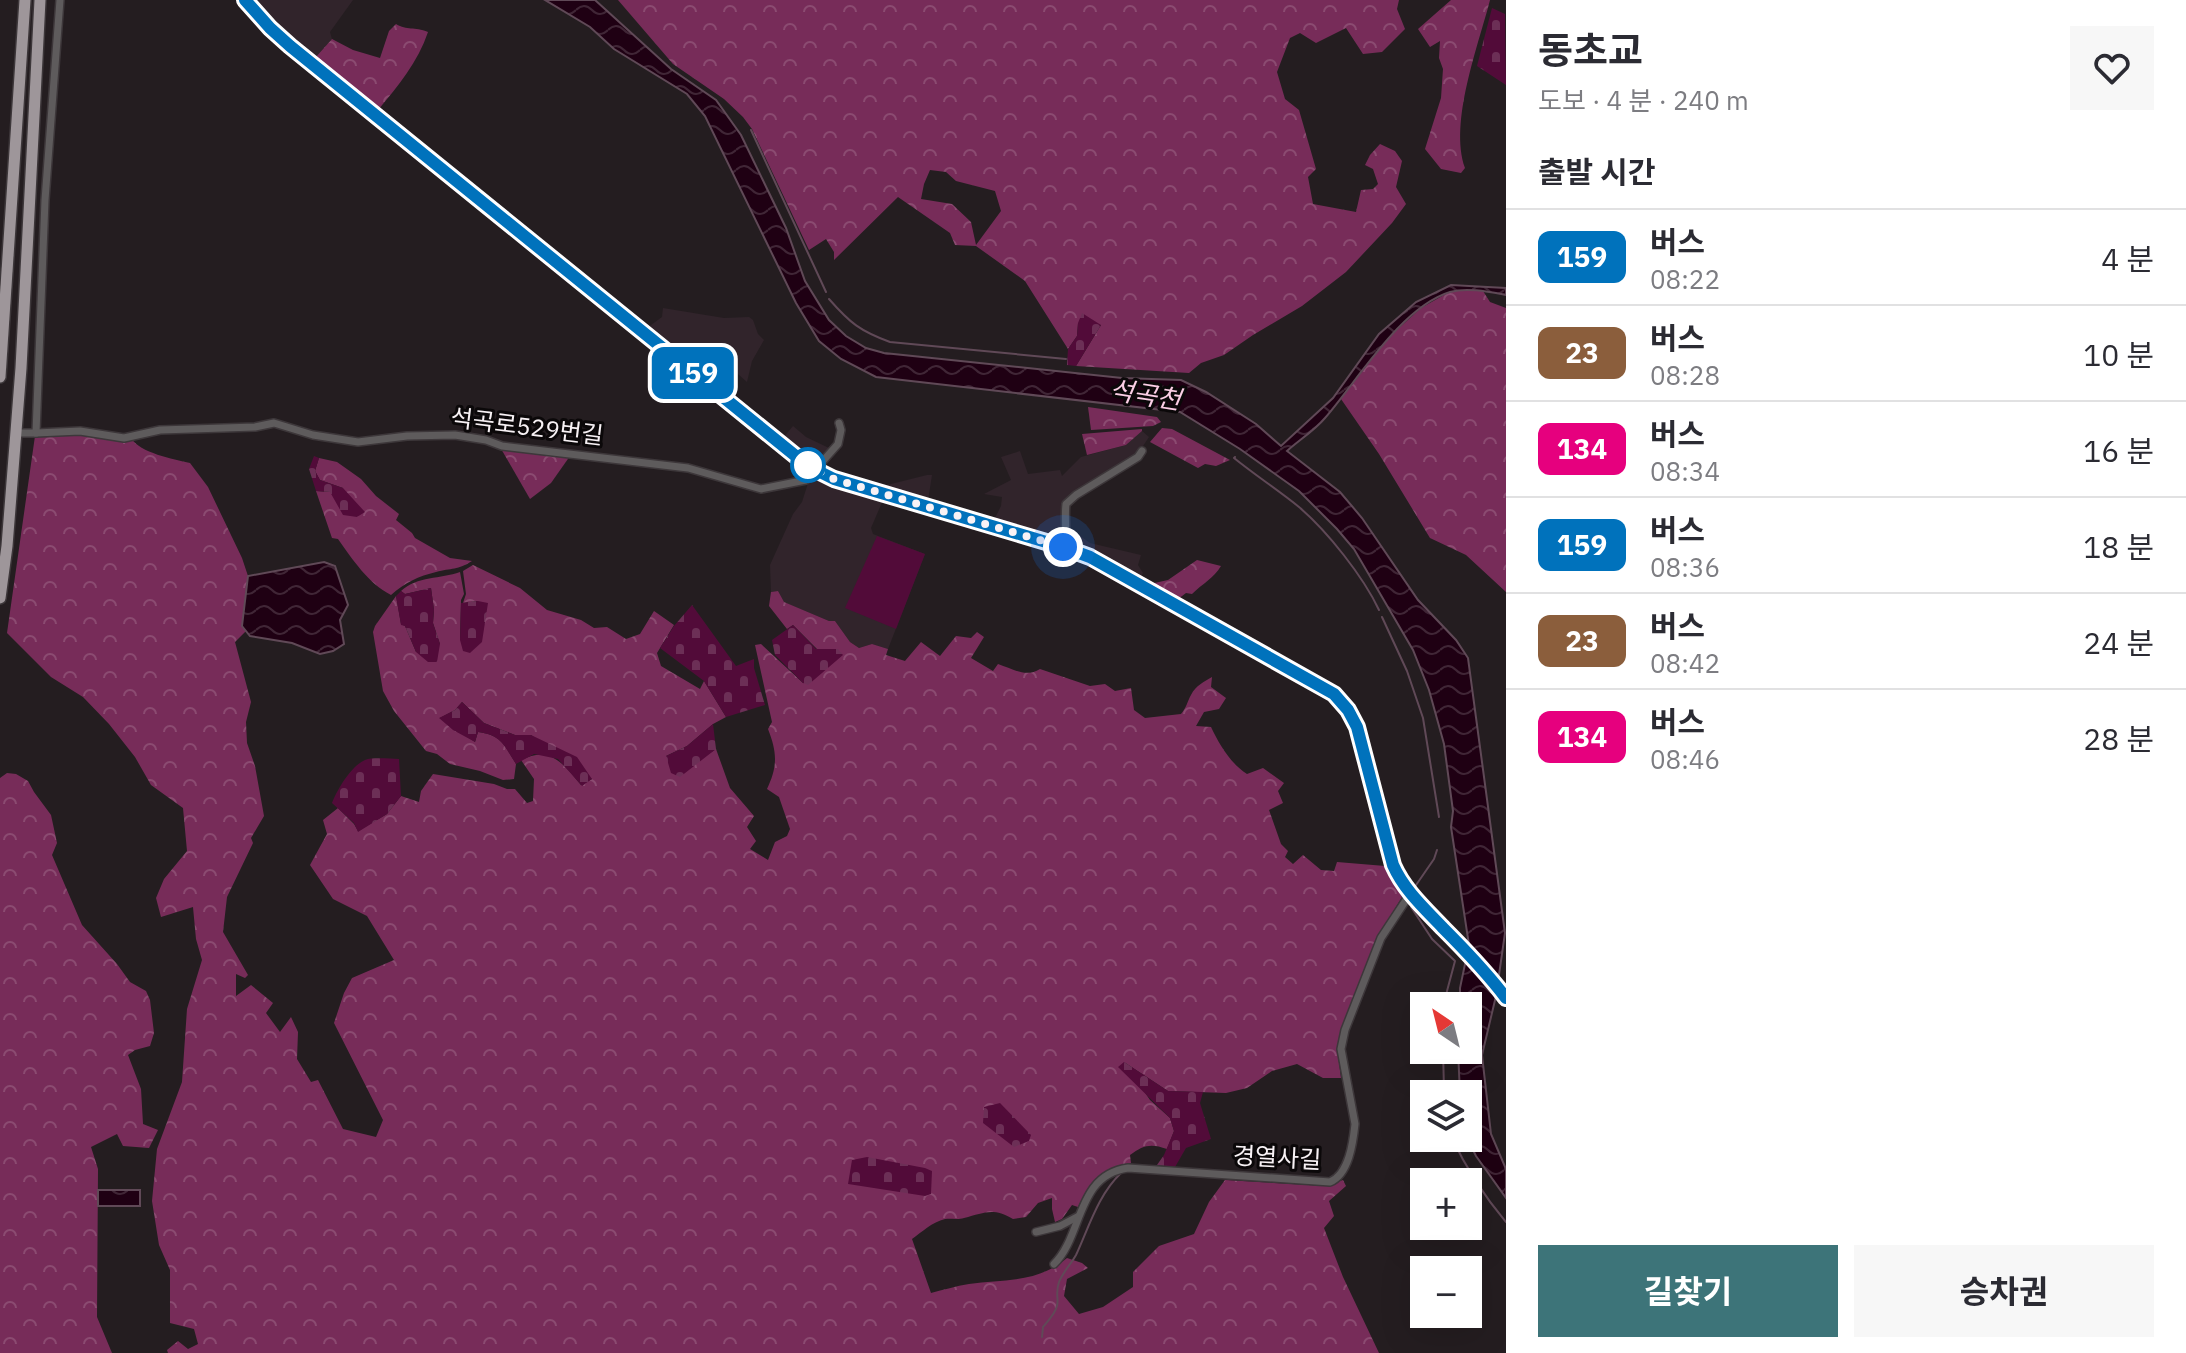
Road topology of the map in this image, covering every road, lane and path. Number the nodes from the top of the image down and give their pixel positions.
1 (60, 0) edge
2 (245, 0) edge
3 (24, 2) edge
4 (41, 2) edge
5 (0, 367) edge
6 (21, 368) junction
7 (0, 377) edge
8 (839, 423) dead end
9 (16, 433) junction
10 (36, 433) junction
11 (1142, 451) dead end
12 (816, 470) junction
13 (1063, 547) junction
14 (0, 598) edge
15 (1410, 894) junction
16 (1502, 993) edge
17 (1077, 1217) junction
18 (1036, 1232) dead end
19 (1054, 1264) dead end

1 - 10 street
2 - 12 street
3 - 5 main road
4 - 6 main road
5 - 6 street
5 - 7 main road
6 - 9 main road
8 - 12 street
9 - 10 street, 석곡로529번길
9 - 14 main road
10 - 12 street, 석곡로529번길
11 - 13 street
12 - 13 street
13 - 15 street
15 - 16 street
15 - 17 street, 경열사길
17 - 18 street
17 - 19 street, 경열사길

